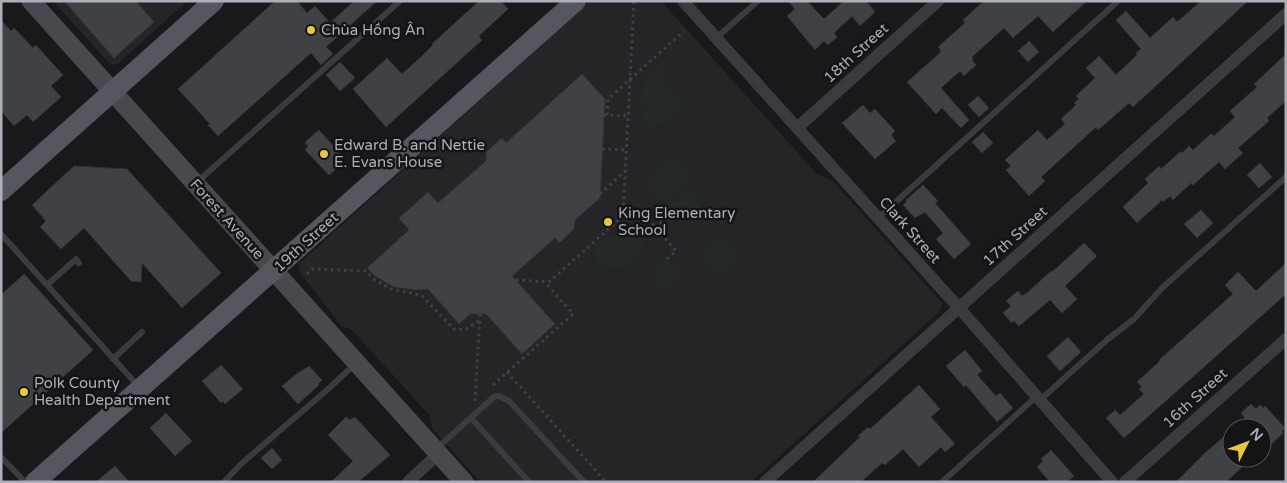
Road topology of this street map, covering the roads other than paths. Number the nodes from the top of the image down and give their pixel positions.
1 (31, 1) edge
2 (214, 1) edge
3 (400, 1) edge
4 (576, 1) edge
5 (683, 1) edge
6 (758, 1) edge
7 (938, 1) edge
8 (1118, 1) edge
9 (1286, 14) edge
10 (716, 38) junction
11 (112, 92) junction
12 (797, 128) junction
13 (1286, 178) edge
14 (195, 184) junction
15 (1, 191) edge
16 (878, 218) junction
17 (1, 234) edge
18 (79, 263) dead end
19 (274, 271) junction
20 (47, 285) junction
21 (959, 308) junction
22 (142, 332) dead end
23 (1286, 338) edge
24 (113, 359) junction
25 (356, 362) junction
26 (139, 388) junction
27 (1038, 398) junction
28 (471, 418) junction
29 (437, 452) junction
30 (1, 457) edge
31 (25, 482) edge
32 (35, 482) edge
33 (224, 482) edge
34 (408, 482) edge
35 (464, 482) edge
36 (529, 482) edge
37 (584, 482) edge
38 (765, 482) edge
39 (942, 482) edge
40 (1112, 482) edge
41 (1125, 482) edge

1 - 11 main road, Forest Avenue
2 - 11 main road
3 - 14 lane
4 - 19 main road, 19th Street
5 - 10 street, Clark Street
6 - 10 lane
7 - 12 street, 18th Street
8 - 16 lane
9 - 21 street, 17th Street
10 - 12 street, Clark Street
11 - 14 main road, Forest Avenue
11 - 15 main road
12 - 16 street, Clark Street
13 - 27 lane
14 - 19 main road, Forest Avenue
16 - 21 street, Clark Street
17 - 20 lane
18 - 20 lane
19 - 25 main road, Forest Avenue
19 - 26 main road, 19th Street
20 - 24 lane
21 - 27 street, Clark Street
21 - 38 street, 17th Street
22 - 24 lane
23 - 41 street, 16th Street
24 - 26 lane
25 - 29 main road, Forest Avenue
25 - 33 lane
26 - 32 main road, 19th Street
27 - 39 lane
27 - 40 street, Clark Street
28 - 29 lane
28 - 36 lane
28 - 37 lane
29 - 34 street
29 - 35 main road, Forest Avenue
30 - 31 lane

